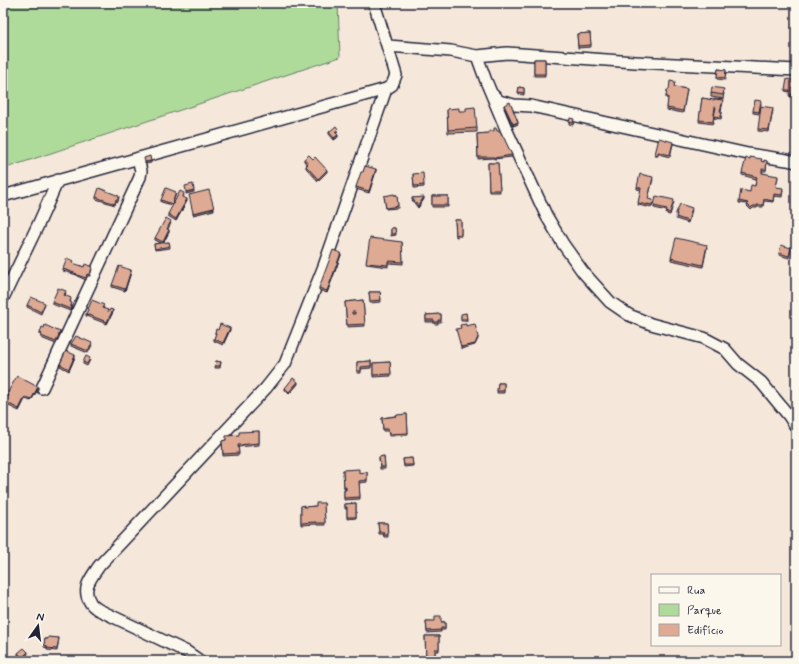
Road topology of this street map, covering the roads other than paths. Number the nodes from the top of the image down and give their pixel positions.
1 (374, 3) edge
2 (388, 46) junction
3 (477, 56) junction
4 (796, 70) edge
5 (386, 89) junction
6 (490, 92) junction
7 (138, 158) junction
8 (796, 162) edge
9 (58, 180) junction
10 (3, 196) edge
11 (3, 298) edge
12 (42, 388) dead end
13 (796, 427) edge
14 (200, 661) edge

1 - 2 street
2 - 3 street
2 - 5 street
3 - 4 street
3 - 6 street
5 - 7 street
5 - 14 street
6 - 8 street
6 - 13 street
7 - 9 street
7 - 12 street
9 - 10 street
9 - 11 street

